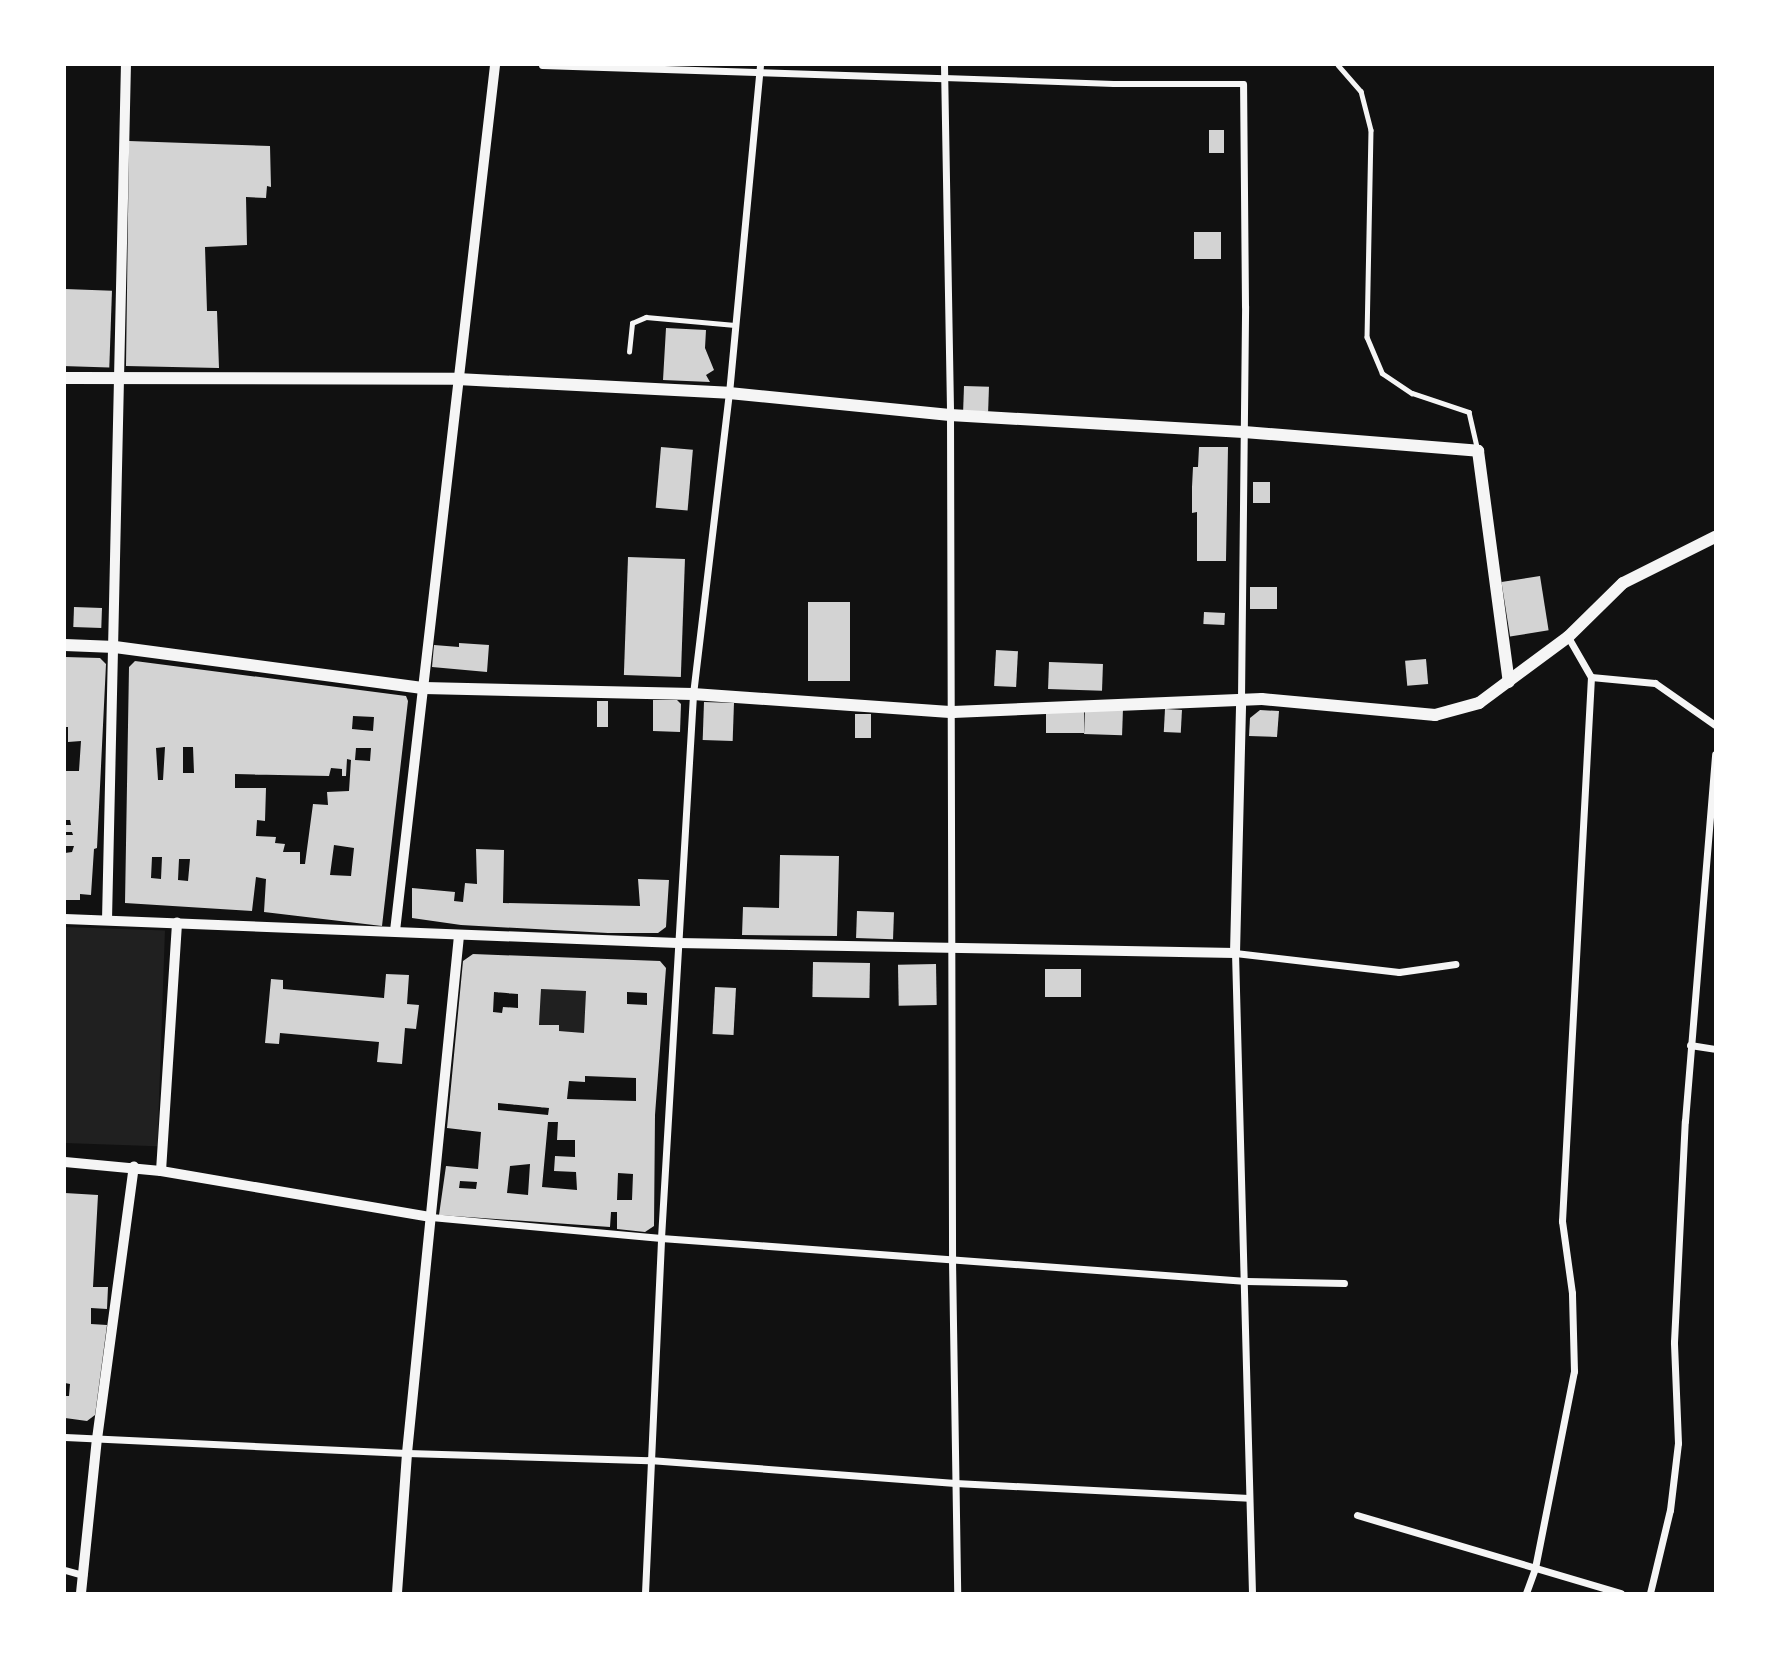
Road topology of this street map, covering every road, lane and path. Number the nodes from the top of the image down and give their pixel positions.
1 (126, 65) edge
2 (495, 65) edge
3 (542, 65) edge
4 (944, 65) edge
5 (1338, 65) edge
6 (760, 68) edge
7 (944, 78) junction
8 (1243, 84) joint
9 (735, 325) junction
10 (629, 352) dead end
11 (65, 378) edge
12 (457, 379) junction
13 (121, 380) junction
14 (729, 393) junction
15 (950, 415) junction
16 (1244, 432) junction
17 (1478, 451) junction
18 (1715, 537) edge
19 (1567, 637) junction
20 (65, 645) edge
21 (115, 647) junction
22 (1591, 677) junction
23 (1509, 682) junction
24 (424, 688) junction
25 (693, 694) junction
26 (1241, 699) junction
27 (953, 712) junction
28 (1715, 724) edge
29 (1715, 754) edge
30 (65, 919) edge
31 (107, 920) junction
32 (177, 923) junction
33 (395, 931) junction
34 (459, 936) junction
35 (678, 943) junction
36 (951, 950) junction
37 (1235, 953) junction
38 (1455, 964) dead end
39 (1690, 1045) junction
40 (1715, 1049) edge
41 (65, 1162) edge
42 (134, 1167) junction
43 (162, 1171) junction
44 (431, 1217) junction
45 (661, 1238) junction
46 (953, 1260) junction
47 (1246, 1281) junction
48 (1344, 1283) dead end
49 (65, 1437) edge
50 (97, 1440) junction
51 (407, 1453) junction
52 (649, 1460) junction
53 (955, 1483) junction
54 (1249, 1498) junction
55 (1357, 1515) dead end
56 (1535, 1569) junction
57 (65, 1570) edge
58 (83, 1575) junction
59 (81, 1593) edge
60 (397, 1593) edge
61 (645, 1593) edge
62 (957, 1593) edge
63 (1252, 1593) edge
64 (1526, 1593) edge
65 (1621, 1593) edge
66 (1650, 1593) edge

1 - 13 street
2 - 12 street
3 - 6 street
4 - 7 street
5 - 17 lane
6 - 7 street
6 - 9 street
7 - 8 street
7 - 15 street
8 - 16 street
9 - 10 lane
9 - 14 street
11 - 13 main road
12 - 13 main road
12 - 14 main road
12 - 24 street
13 - 21 street
14 - 15 main road
14 - 25 street
15 - 16 main road
15 - 27 street
16 - 17 main road
16 - 26 street
17 - 23 main road
18 - 19 main road
19 - 22 street
19 - 23 main road
20 - 21 main road
21 - 24 main road
21 - 31 street
22 - 28 street
22 - 56 street
23 - 26 main road
24 - 25 main road
24 - 33 street
25 - 27 main road
25 - 35 street
26 - 27 main road
26 - 37 street
27 - 36 street
29 - 39 street
30 - 31 street
31 - 32 street
32 - 33 street
32 - 43 street
33 - 34 street
34 - 35 street
34 - 44 street
35 - 36 street
35 - 45 street
36 - 37 street
36 - 46 street
37 - 38 street
37 - 47 street
39 - 40 street
39 - 66 street
41 - 42 street
42 - 43 street
42 - 50 street
43 - 44 street
44 - 45 street
44 - 51 street
45 - 46 street
45 - 52 street
46 - 47 street
46 - 53 street
47 - 48 street
47 - 54 street
49 - 50 street
50 - 51 street
50 - 58 street
51 - 52 street
51 - 60 street
52 - 53 street
52 - 61 street
53 - 54 street
53 - 62 street
54 - 63 street
55 - 56 street
56 - 64 street
56 - 65 street
57 - 58 street
58 - 59 street

